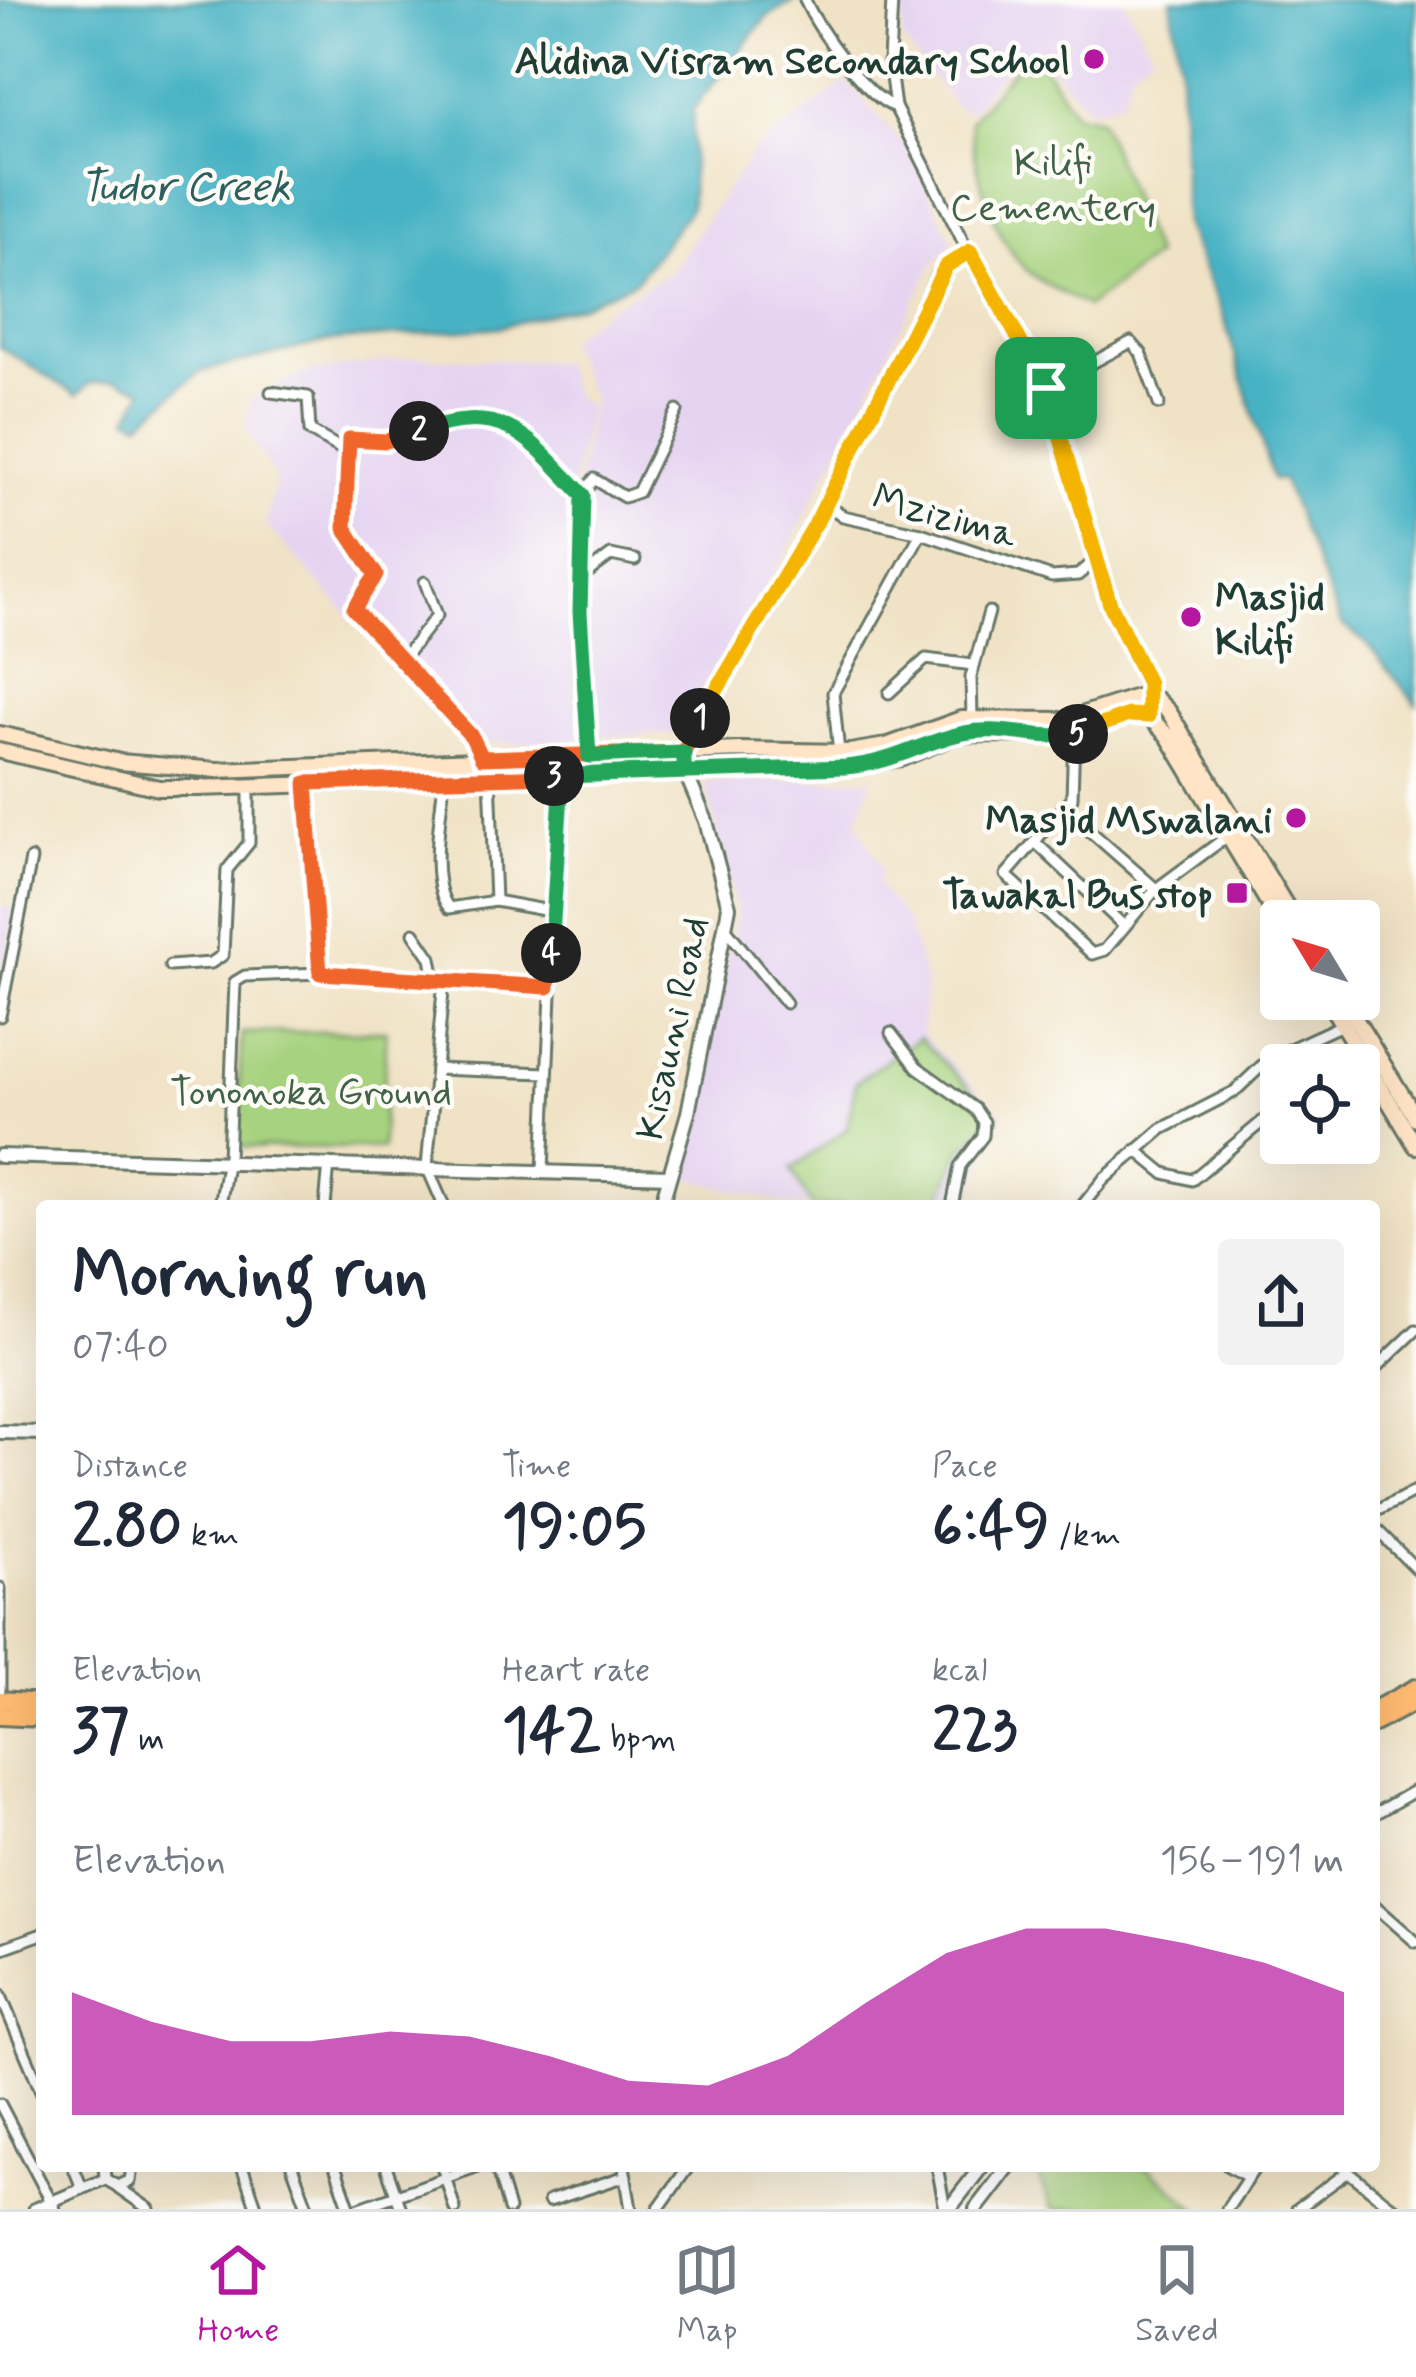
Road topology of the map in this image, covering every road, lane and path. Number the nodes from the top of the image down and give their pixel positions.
1 (805, 0) edge
2 (892, 0) edge
3 (895, 107) junction
4 (970, 251) junction
5 (1046, 388) junction
6 (271, 392) dead end
7 (1159, 404) dead end
8 (677, 411) dead end
9 (347, 452) junction
10 (583, 495) junction
11 (826, 504) junction
12 (843, 516) junction
13 (816, 523) junction
14 (921, 533) junction
15 (635, 560) dead end
16 (1096, 560) junction
17 (583, 576) junction
18 (425, 582) dead end
19 (988, 612) dead end
20 (403, 658) junction
21 (973, 665) junction
22 (889, 693) dead end
23 (1151, 698) junction
24 (1148, 716) junction
25 (972, 718) junction
26 (0, 734) edge
27 (1074, 735) junction
28 (0, 751) edge
29 (691, 752) junction
30 (839, 753) junction
31 (589, 756) junction
32 (482, 758) junction
33 (692, 769) junction
34 (490, 776) junction
35 (562, 776) junction
36 (444, 778) junction
37 (306, 783) junction
38 (249, 785) junction
39 (1065, 809) junction
40 (1228, 835) junction
41 (1035, 842) junction
42 (31, 859) dead end
43 (1156, 889) junction
44 (1267, 900) edge
45 (1283, 900) edge
46 (495, 901) junction
47 (556, 912) junction
48 (1124, 926) junction
49 (727, 930) junction
50 (414, 933) dead end
51 (170, 966) dead end
52 (320, 973) junction
53 (439, 980) junction
54 (548, 987) junction
55 (785, 1004) dead end
56 (0, 1016) edge
57 (1340, 1020) edge
58 (1342, 1024) junction
59 (891, 1033) dead end
60 (1301, 1044) edge
61 (1360, 1044) edge
62 (1260, 1067) edge
63 (1380, 1069) edge
64 (436, 1070) junction
65 (547, 1072) junction
66 (1380, 1075) edge
67 (1416, 1118) edge
68 (1260, 1123) edge
69 (1416, 1146) edge
70 (1136, 1150) junction
71 (0, 1156) edge
72 (228, 1160) junction
73 (329, 1164) junction
74 (427, 1167) junction
75 (543, 1170) junction
76 (669, 1176) junction
77 (221, 1200) edge
78 (326, 1200) edge
79 (441, 1200) edge
80 (663, 1200) edge
81 (953, 1200) edge
82 (1088, 1200) edge
83 (1416, 1330) edge
84 (1380, 1364) edge
85 (0, 1432) edge
86 (36, 1433) edge
87 (1416, 1491) edge
88 (1380, 1509) edge
89 (1380, 1534) edge
90 (1416, 1569) edge
91 (0, 1588) edge
92 (1416, 1688) edge
93 (0, 1690) edge
94 (0, 1700) edge
95 (1416, 1701) edge
96 (36, 1703) edge
97 (1380, 1707) edge
98 (0, 1716) edge
99 (36, 1718) edge
100 (1380, 1720) edge
101 (1416, 1790) edge
102 (1380, 1811) edge
103 (1380, 1911) edge
104 (36, 1936) edge
105 (1416, 1942) edge
106 (0, 1948) edge
107 (0, 1994) edge
108 (36, 2079) edge
109 (0, 2104) edge
110 (75, 2172) edge
111 (104, 2172) edge
112 (131, 2172) edge
113 (132, 2172) edge
114 (244, 2172) edge
115 (294, 2172) edge
116 (338, 2172) edge
117 (388, 2172) edge
118 (444, 2172) edge
119 (498, 2172) edge
120 (618, 2172) edge
121 (625, 2172) edge
122 (685, 2172) edge
123 (939, 2172) edge
124 (940, 2172) edge
125 (977, 2172) edge
126 (1004, 2172) edge
127 (1239, 2172) edge
128 (1252, 2172) edge
129 (1341, 2172) edge
130 (1349, 2172) edge
131 (1248, 2177) junction
132 (105, 2179) junction
133 (969, 2182) junction
134 (117, 2186) junction
135 (82, 2188) junction
136 (396, 2195) junction
137 (549, 2201) dead end
138 (52, 2205) edge
139 (147, 2207) edge
140 (34, 2209) edge
141 (256, 2209) edge
142 (308, 2209) edge
143 (353, 2209) edge
144 (400, 2209) edge
145 (455, 2209) edge
146 (509, 2209) edge
147 (631, 2209) edge
148 (658, 2209) edge
149 (947, 2209) edge
150 (976, 2209) edge
151 (1227, 2209) edge
152 (1298, 2209) edge
153 (1394, 2209) edge

1 - 3 street
2 - 3 street
3 - 4 street
4 - 5 street
4 - 11 street
5 - 7 street
5 - 16 street
6 - 9 street
8 - 10 street
9 - 10 street
9 - 20 street
10 - 17 street
11 - 12 street
11 - 13 street
12 - 13 street
12 - 14 street, Mzizima
13 - 29 street
14 - 16 street, Mzizima
14 - 30 street
15 - 17 street
16 - 23 street
17 - 31 street
18 - 20 street
19 - 21 street
20 - 32 street
21 - 22 street
21 - 25 street
23 - 24 street
23 - 25 main road
23 - 45 main road
24 - 27 main road
24 - 40 main road
25 - 30 main road
26 - 32 main road
27 - 33 main road
27 - 39 street
28 - 38 main road
29 - 30 main road
29 - 31 main road
29 - 33 street, Kisauni Road
31 - 32 main road
33 - 35 main road
33 - 49 street, Kisauni Road
34 - 35 main road
34 - 36 main road
34 - 46 street
35 - 47 street
36 - 37 main road
36 - 46 street
37 - 38 main road
37 - 52 street
38 - 51 street
39 - 41 street
39 - 43 street
40 - 43 street
40 - 44 main road
41 - 48 street
41 - 48 street
42 - 56 street
43 - 48 street
46 - 47 street
47 - 54 street
49 - 55 street
49 - 76 street, Kisauni Road
50 - 53 street
52 - 53 street
52 - 72 street
53 - 54 street
53 - 64 street
54 - 65 street
57 - 58 main road
58 - 60 street
58 - 61 main road
59 - 81 street
62 - 70 street
63 - 67 main road
64 - 65 street
64 - 74 street
65 - 75 street
66 - 69 main road
68 - 70 street
70 - 82 street
71 - 72 street
72 - 73 street
72 - 77 street
73 - 74 street
73 - 78 street
74 - 75 street
74 - 79 street
75 - 76 street
76 - 80 street, Kisauni Road
83 - 84 street
85 - 86 street
87 - 88 street
89 - 90 street
91 - 93 street
92 - 97 highway
94 - 96 highway
95 - 100 highway
98 - 99 highway
101 - 102 street
103 - 105 street
104 - 106 street
107 - 108 street
109 - 138 street
110 - 135 street
111 - 132 street
112 - 134 street
113 - 139 street
114 - 141 street
115 - 142 street
116 - 143 street
117 - 136 street
118 - 136 street
118 - 145 street
119 - 146 street
120 - 137 street
121 - 147 street
122 - 148 street
123 - 149 street
124 - 133 street
125 - 133 street
126 - 150 street
127 - 131 street
128 - 131 street
129 - 152 street
130 - 153 street
131 - 151 street
132 - 134 street
132 - 135 street
133 - 149 street
134 - 139 street
135 - 138 street
136 - 143 street
136 - 144 street
138 - 140 street

